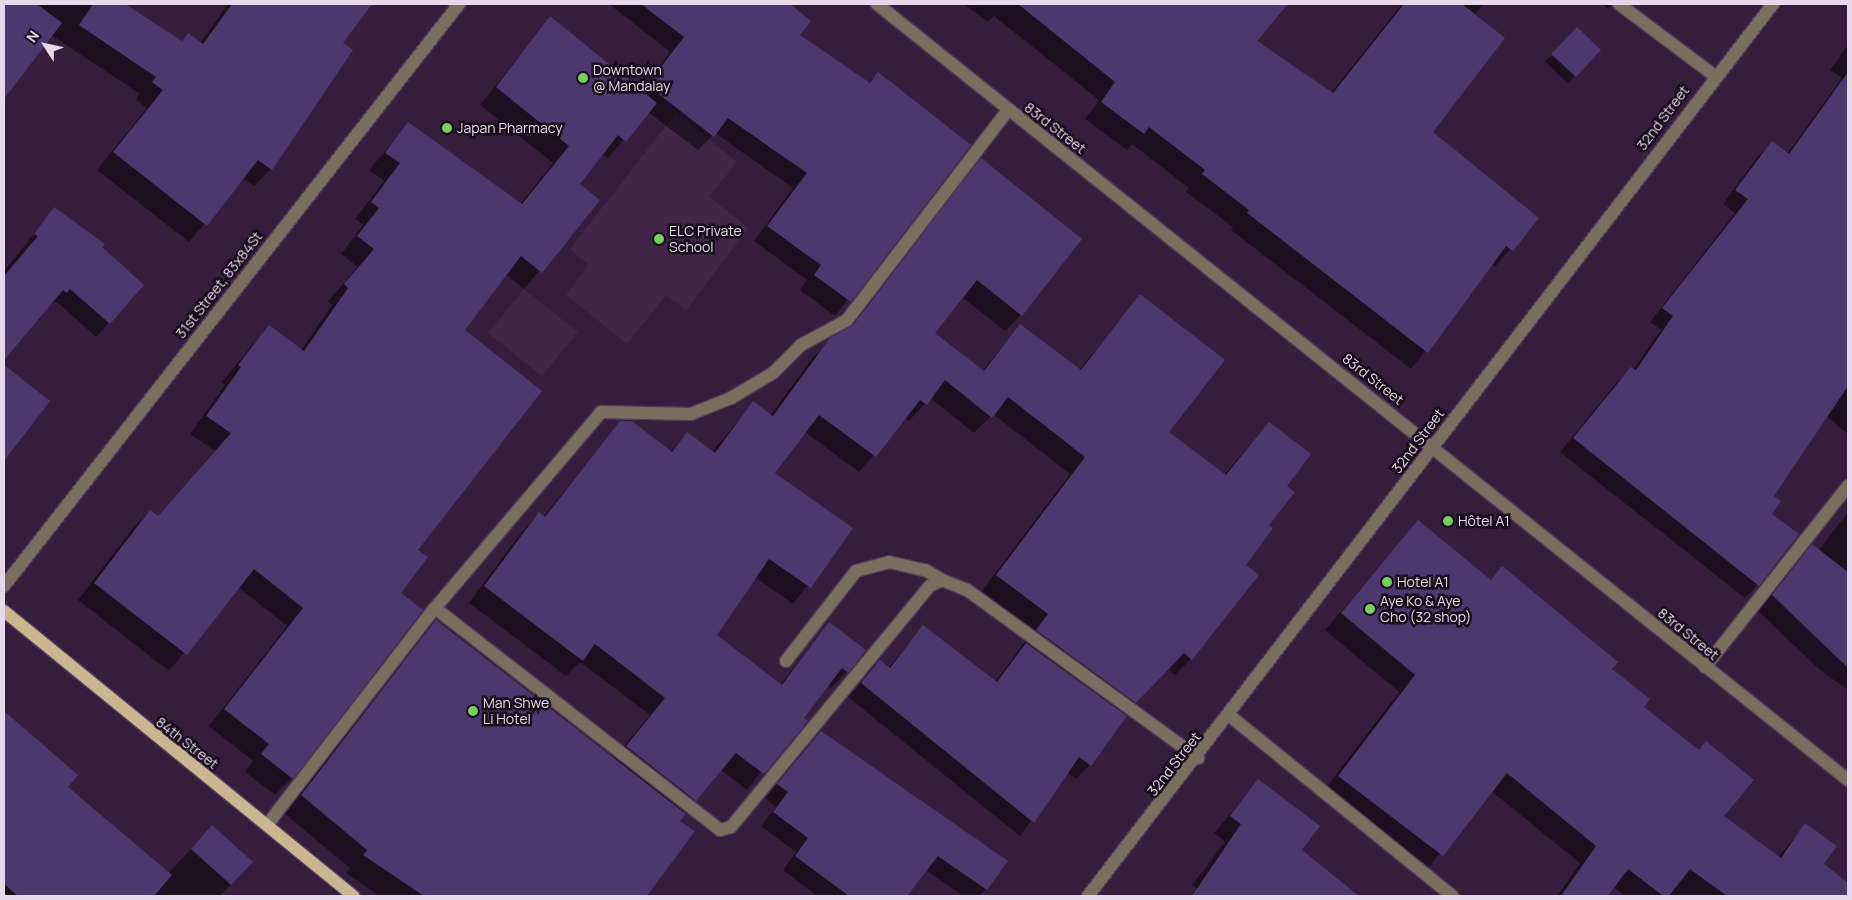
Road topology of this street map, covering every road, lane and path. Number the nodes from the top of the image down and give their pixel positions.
1 (458, 4) edge
2 (877, 4) edge
3 (1619, 4) edge
4 (1773, 4) edge
5 (1715, 76) junction
6 (1008, 110) junction
7 (1433, 445) junction
8 (1848, 486) edge
9 (942, 580) junction
10 (4, 586) edge
11 (435, 608) junction
12 (4, 611) edge
13 (786, 661) dead end
14 (1705, 667) junction
15 (1230, 716) junction
16 (1198, 758) junction
17 (1848, 780) edge
18 (267, 825) junction
19 (353, 896) edge
20 (1088, 896) edge
21 (1452, 896) edge

1 - 10 street, 31st Street, 83x84St
2 - 6 street, 83rd Street
3 - 5 street
4 - 5 street, 32nd Street
5 - 7 street, 32nd Street
6 - 7 street, 83rd Street
6 - 11 street
7 - 14 street, 83rd Street
7 - 15 street, 32nd Street
8 - 14 street
9 - 11 street
9 - 13 street
9 - 16 street
11 - 18 street
12 - 18 main road, 84th Street
14 - 17 street, 83rd Street
15 - 16 street, 32nd Street
15 - 21 street
16 - 20 street, 32nd Street
18 - 19 main road, 84th Street

